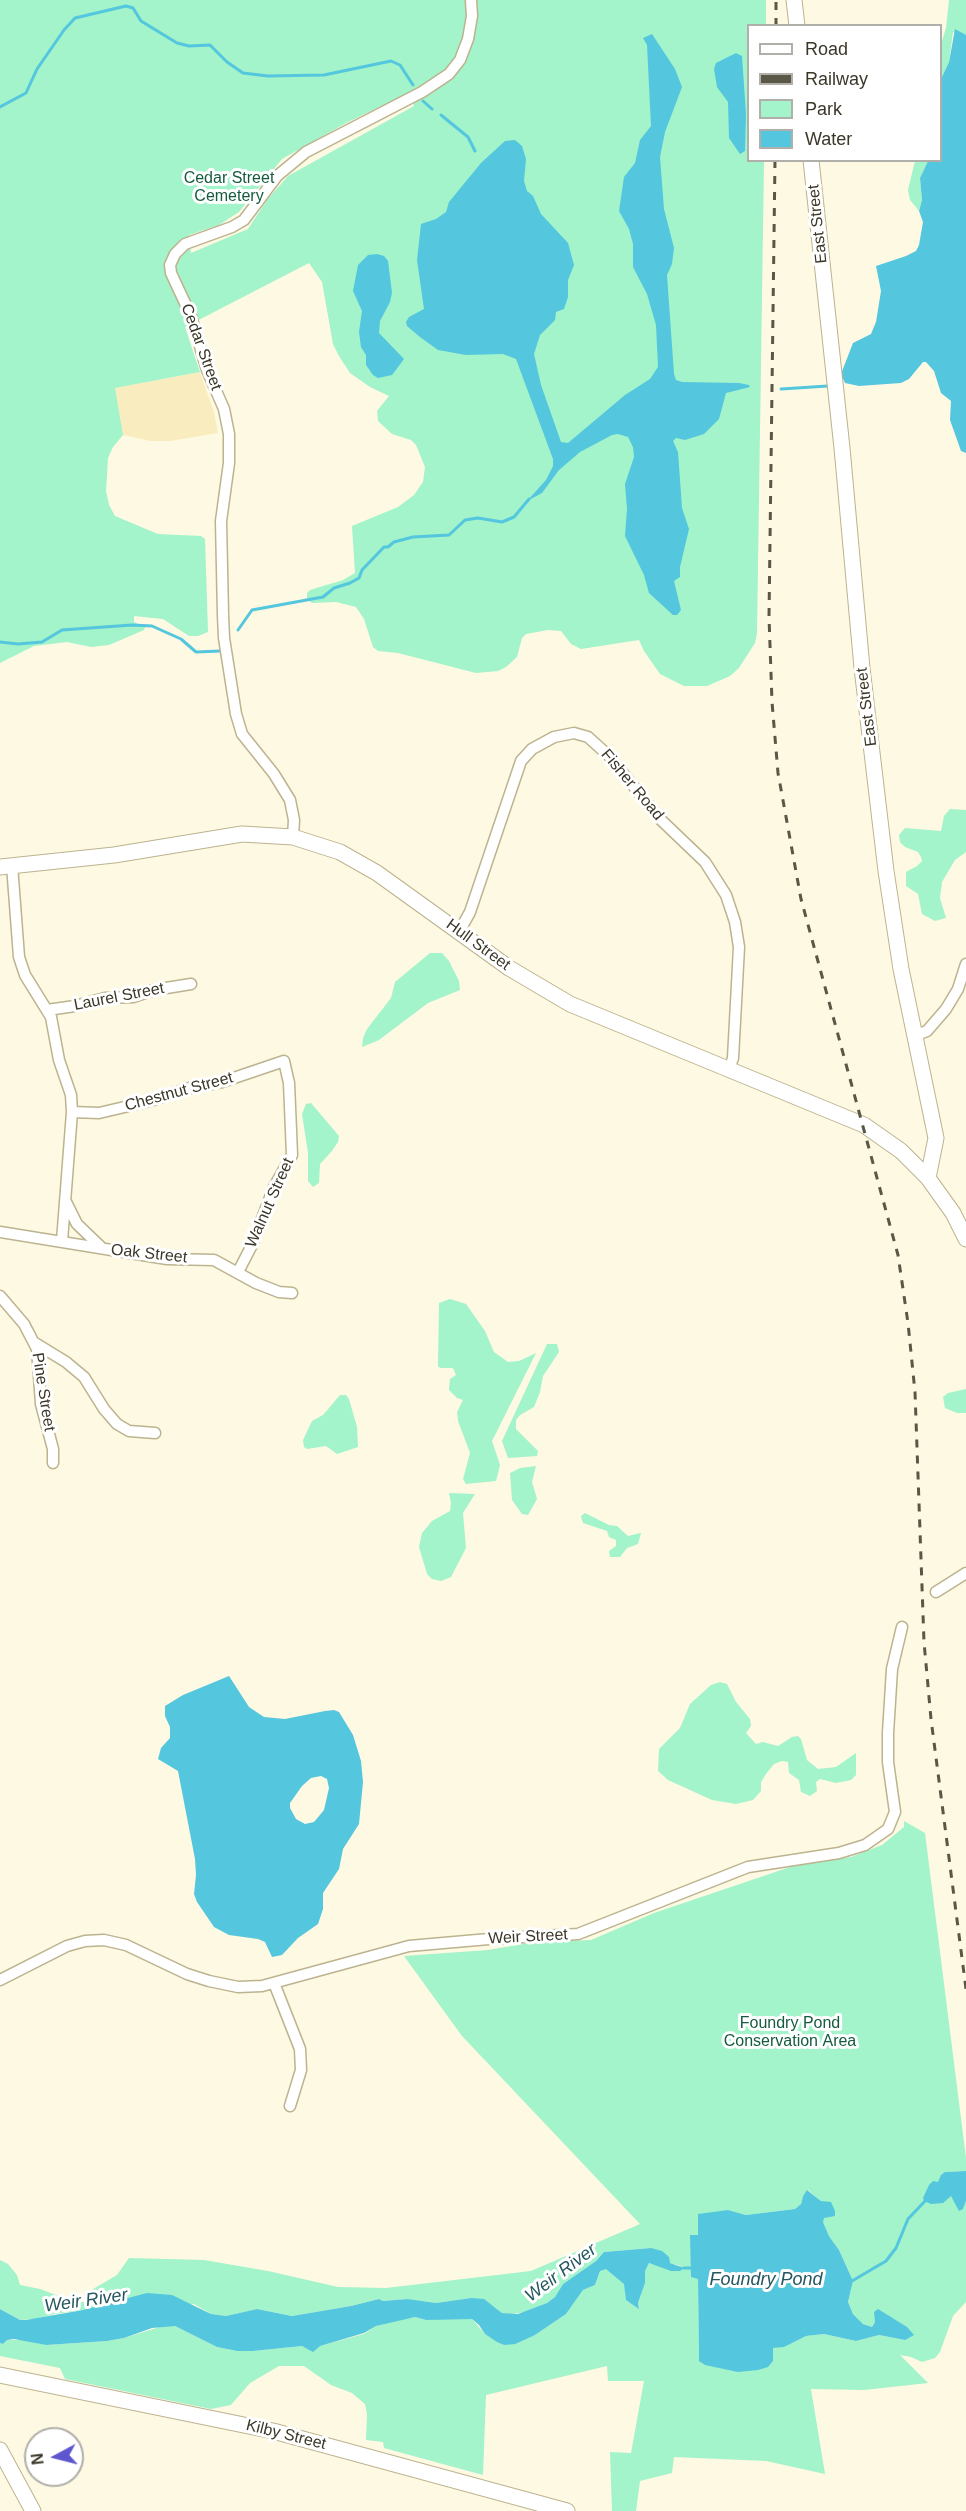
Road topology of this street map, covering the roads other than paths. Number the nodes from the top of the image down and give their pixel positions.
1 (471, 0) edge
2 (811, 162) edge
3 (293, 837) junction
4 (6, 866) edge
5 (459, 932) junction
6 (966, 964) edge
7 (191, 984) dead end
8 (47, 1010) junction
9 (915, 1036) junction
10 (284, 1061) joint
11 (729, 1070) junction
12 (72, 1112) junction
13 (936, 1138) junction
14 (911, 1160) junction
15 (928, 1178) junction
16 (65, 1202) junction
17 (0, 1232) edge
18 (966, 1239) edge
19 (62, 1241) junction
20 (104, 1250) junction
21 (238, 1272) junction
22 (292, 1293) dead end
23 (0, 1296) edge
24 (35, 1343) junction
25 (155, 1433) dead end
26 (53, 1463) dead end
27 (966, 1573) edge
28 (936, 1592) dead end
29 (902, 1627) dead end
30 (0, 1980) edge
31 (274, 1983) junction
32 (290, 2106) dead end
33 (0, 2375) edge
34 (0, 2450) edge
35 (33, 2511) edge
36 (567, 2511) edge

1 - 3 street, Cedar Street
2 - 9 main road, East Street
3 - 4 main road, Hull Street
3 - 5 main road, Hull Street
4 - 8 street
5 - 11 main road, Hull Street
5 - 11 street, Fisher Road
6 - 9 street
7 - 8 street, Laurel Street
8 - 12 street
9 - 13 main road, East Street
10 - 12 street, Chestnut Street
10 - 21 street, Walnut Street
11 - 14 main road, Hull Street
12 - 16 street
13 - 14 main road
13 - 15 main road, East Street
14 - 15 main road, Hull Street
15 - 18 main road
16 - 19 street
16 - 20 street
17 - 19 street, Oak Street
19 - 20 street, Oak Street
20 - 21 street, Oak Street
21 - 22 street, Oak Street
23 - 24 street, Pine Street
24 - 25 street
24 - 26 street, Pine Street
27 - 28 street
29 - 31 street, Weir Street
30 - 31 street, Weir Street
31 - 32 street
33 - 36 main road, Kilby Street
34 - 35 main road

